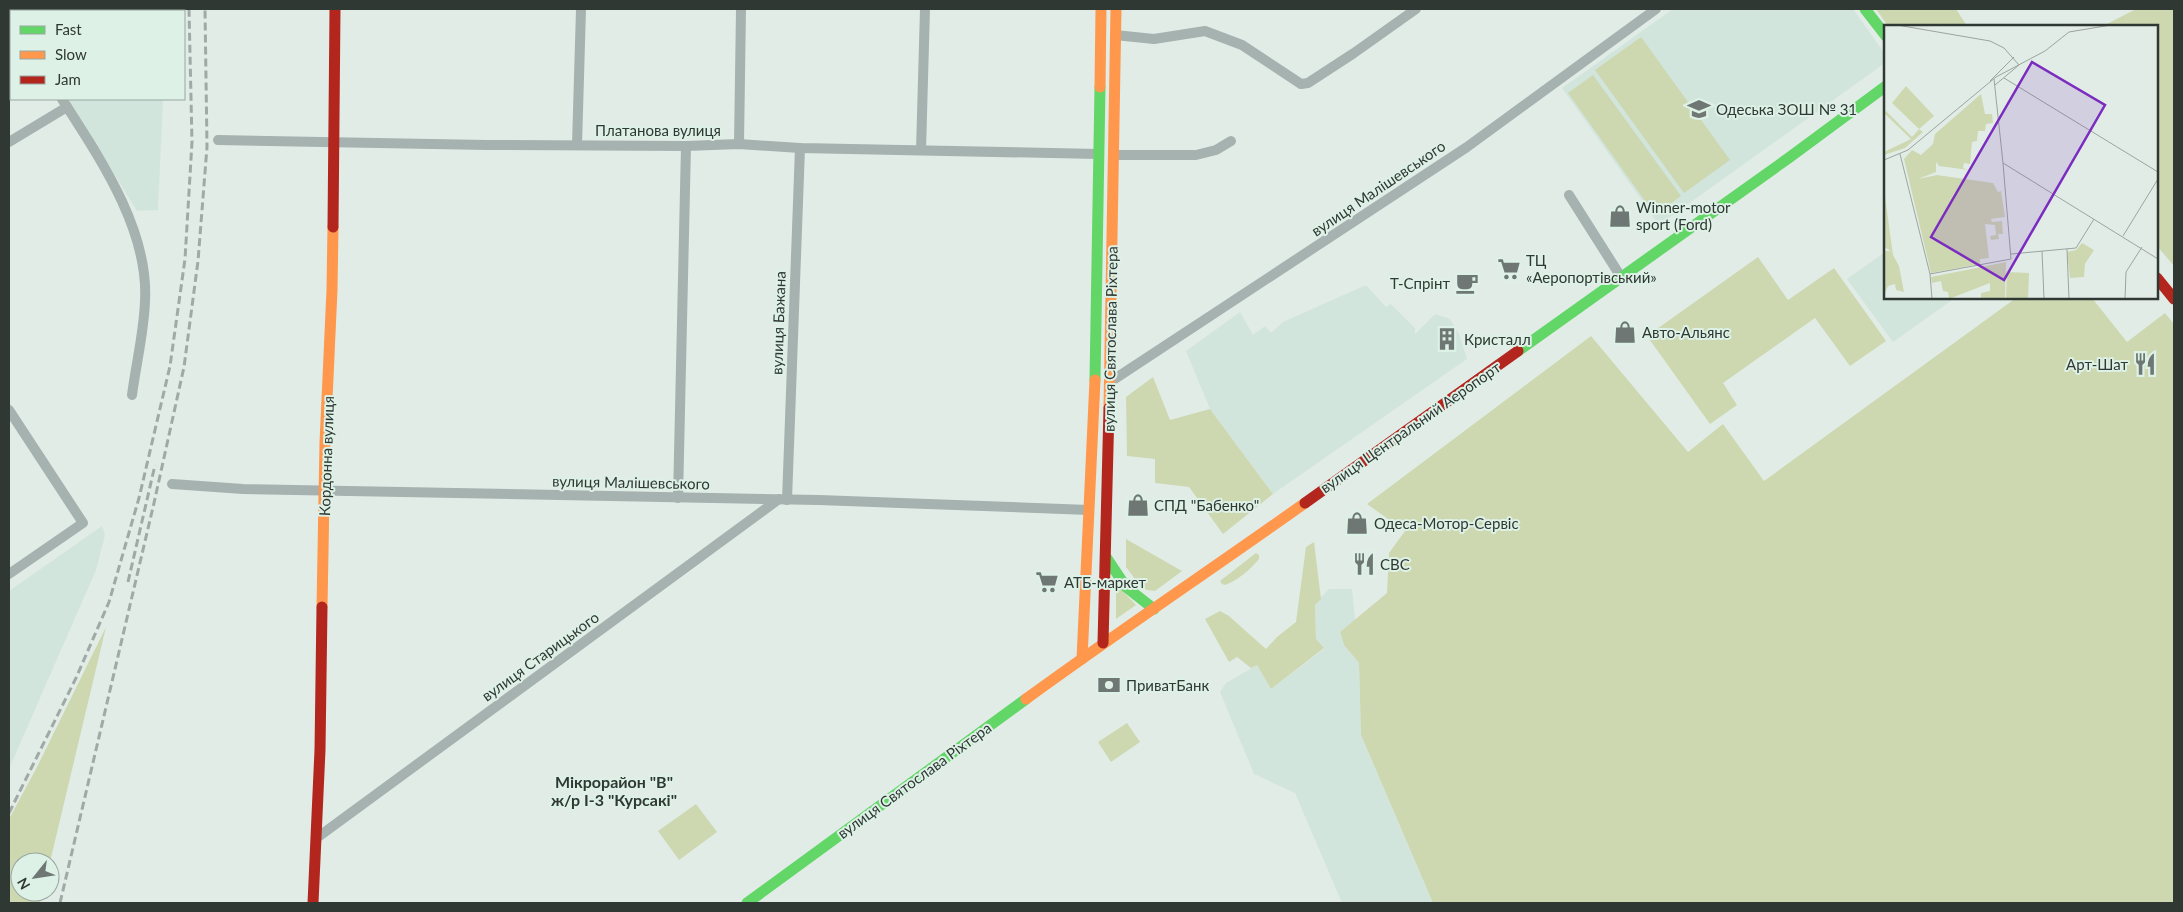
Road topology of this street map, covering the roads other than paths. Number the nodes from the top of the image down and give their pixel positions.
1 (336, 9) edge
2 (581, 9) edge
3 (741, 9) edge
4 (925, 9) edge
5 (1101, 9) edge
6 (1116, 9) edge
7 (1416, 9) edge
8 (1656, 9) edge
9 (1865, 9) edge
10 (1884, 33) edge
11 (1115, 35) junction
12 (1884, 88) edge
13 (65, 103) edge
14 (218, 140) dead end
15 (1231, 141) dead end
16 (9, 142) edge
17 (334, 142) junction
18 (739, 144) junction
19 (577, 145) junction
20 (686, 146) junction
21 (800, 148) junction
22 (921, 150) junction
23 (1099, 154) junction
24 (1113, 154) junction
25 (1568, 195) dead end
26 (1621, 277) junction
27 (2158, 279) edge
28 (2174, 299) edge
29 (1110, 382) junction
30 (132, 395) dead end
31 (9, 410) edge
32 (172, 484) dead end
33 (325, 491) junction
34 (678, 498) junction
35 (783, 500) junction
36 (1089, 510) junction
37 (1106, 557) junction
38 (9, 574) edge
39 (1154, 609) junction
40 (1102, 643) junction
41 (1082, 659) junction
42 (318, 837) junction
43 (313, 903) edge
44 (747, 903) edge

1 - 17 main road, Кордонна вулиця
2 - 19 street
3 - 18 street
4 - 22 street
5 - 23 main road, вулиця Святослава Ріхтера
6 - 11 main road, вулиця Святослава Ріхтера
7 - 11 street
8 - 29 street, вулиця Малішевського
9 - 10 main road
11 - 24 main road, вулиця Святослава Ріхтера
12 - 26 main road, вулиця Центральний Аеропорт
13 - 16 street
13 - 30 street
14 - 17 street, Платанова вулиця
15 - 24 street
17 - 19 street, Платанова вулиця
17 - 33 main road, Кордонна вулиця
18 - 20 street, Платанова вулиця
18 - 21 street, Платанова вулиця
19 - 20 street, Платанова вулиця
20 - 34 street
21 - 22 street, Платанова вулиця
21 - 35 street, вулиця Бажана
22 - 23 street, Платанова вулиця
23 - 36 main road, вулиця Святослава Ріхтера
24 - 29 main road, вулиця Святослава Ріхтера
25 - 26 street
26 - 39 main road, вулиця Центральний Аеропорт
27 - 28 main road
29 - 37 main road, вулиця Святослава Ріхтера
31 - 38 street
32 - 33 street, вулиця Малішевського
33 - 34 street, вулиця Малішевського
33 - 42 main road, Кордонна вулиця
34 - 35 street, вулиця Малішевського
35 - 36 street, вулиця Малішевського
35 - 42 street, вулиця Старицького
36 - 41 main road, вулиця Святослава Ріхтера
37 - 39 main road
37 - 40 main road, вулиця Святослава Ріхтера
39 - 40 main road, вулиця Центральний Аеропорт
40 - 41 main road, вулиця Святослава Ріхтера
41 - 44 main road, вулиця Святослава Ріхтера
42 - 43 main road, Кордонна вулиця

